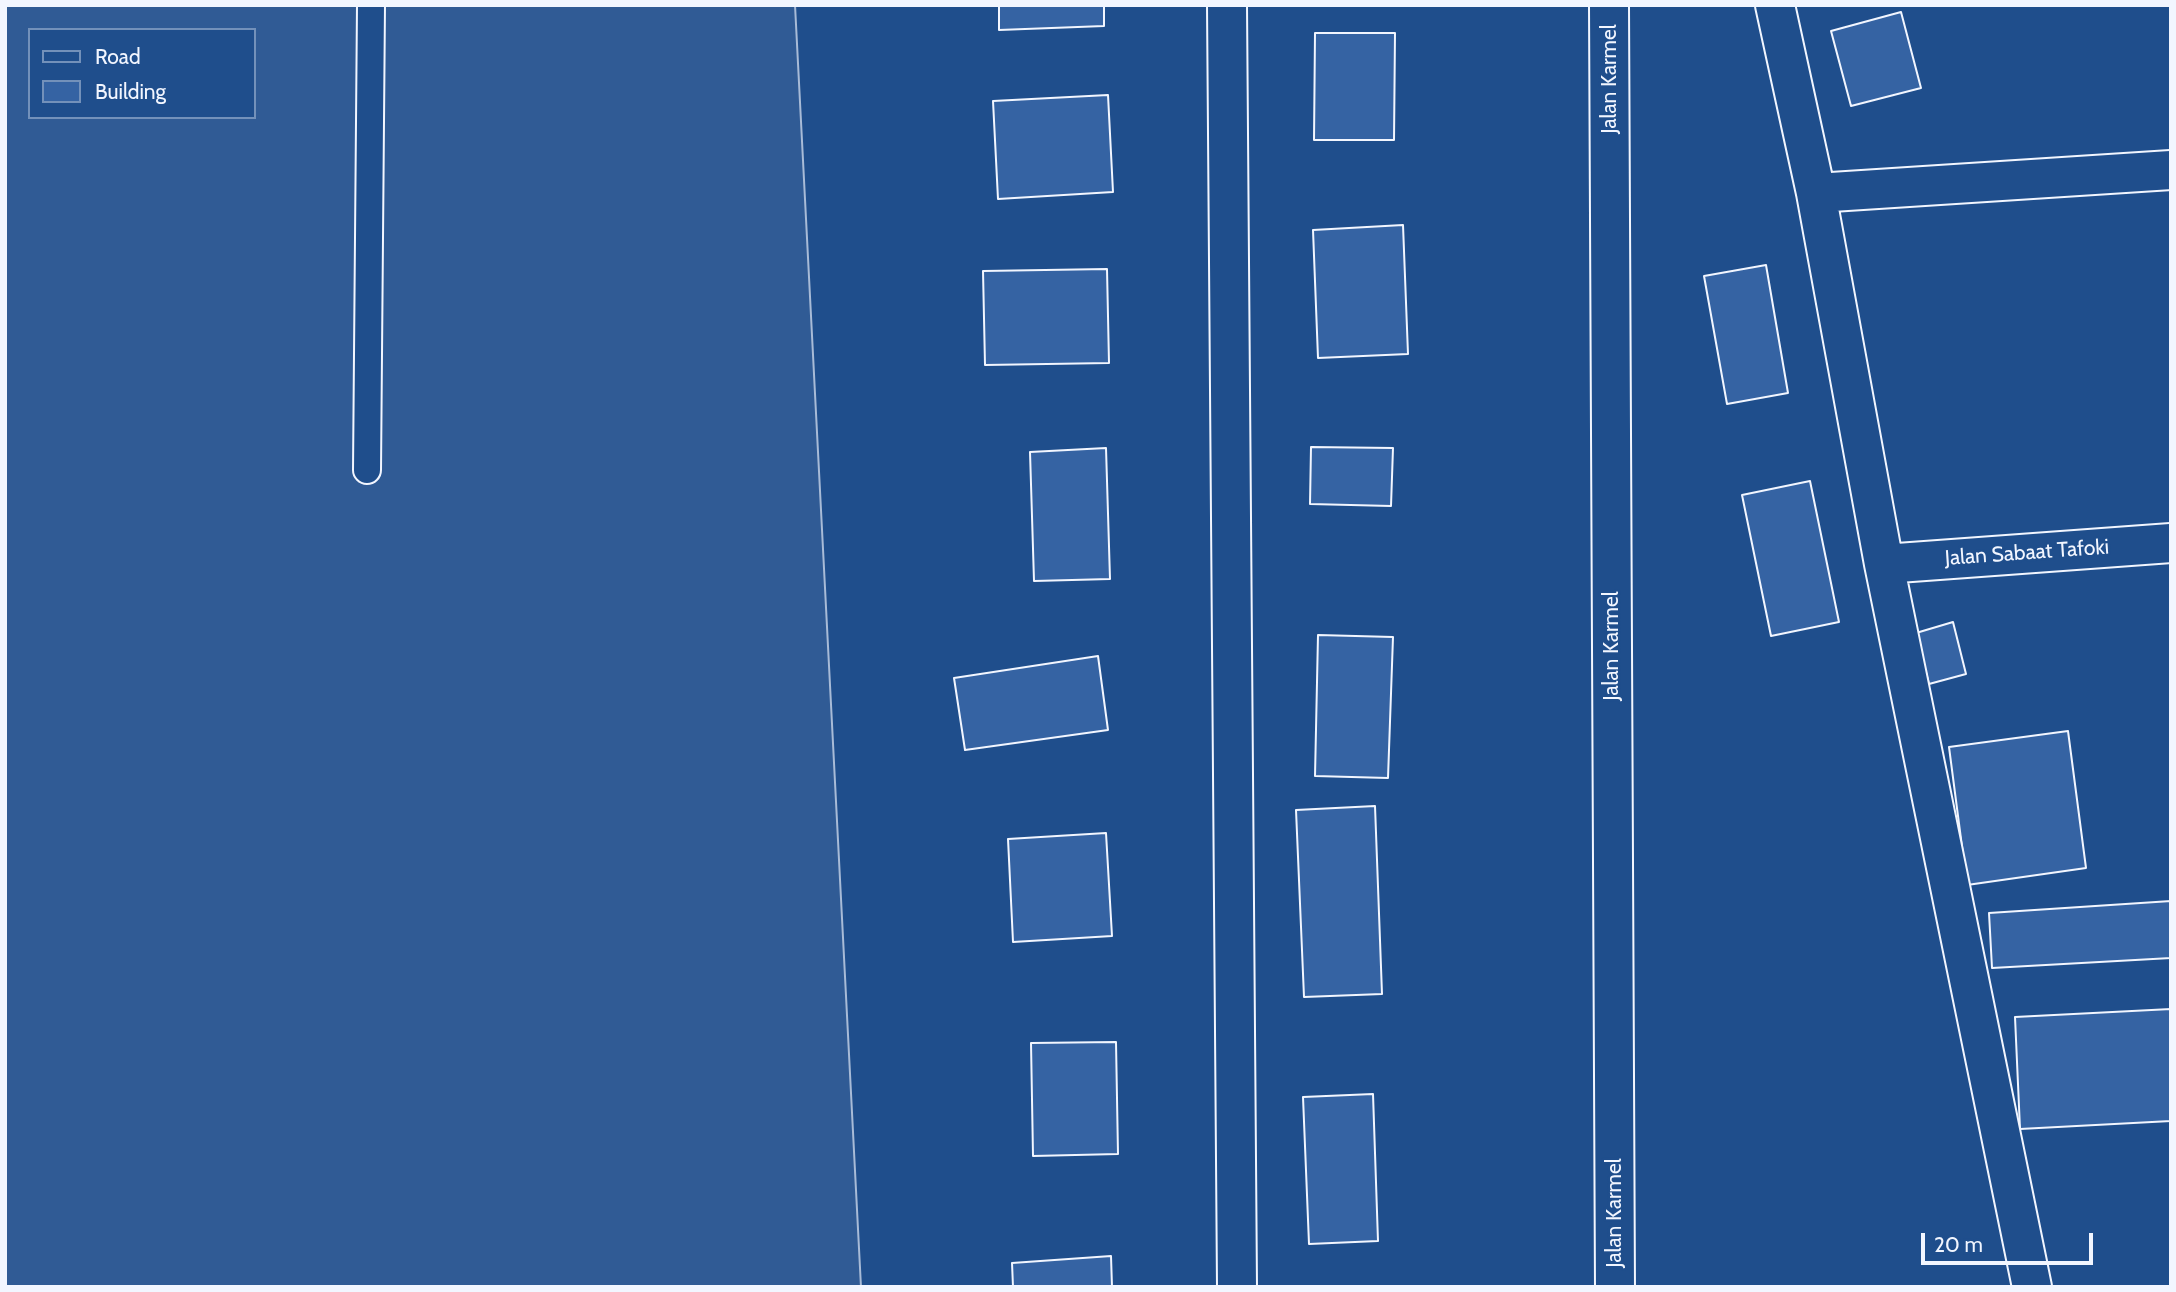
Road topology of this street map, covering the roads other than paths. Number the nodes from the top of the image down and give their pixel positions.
1 (371, 5) edge
2 (1227, 5) edge
3 (1609, 5) edge
4 (1775, 5) edge
5 (2171, 170) edge
6 (1816, 193) junction
7 (367, 470) dead end
8 (2171, 543) edge
9 (1884, 564) junction
10 (1237, 1287) edge
11 (1615, 1287) edge
12 (2032, 1287) edge

1 - 7 lane
2 - 10 street
3 - 11 street, Jalan Karmel
4 - 6 street
5 - 6 street
6 - 9 street
8 - 9 street, Jalan Sabaat Tafoki
9 - 12 street

